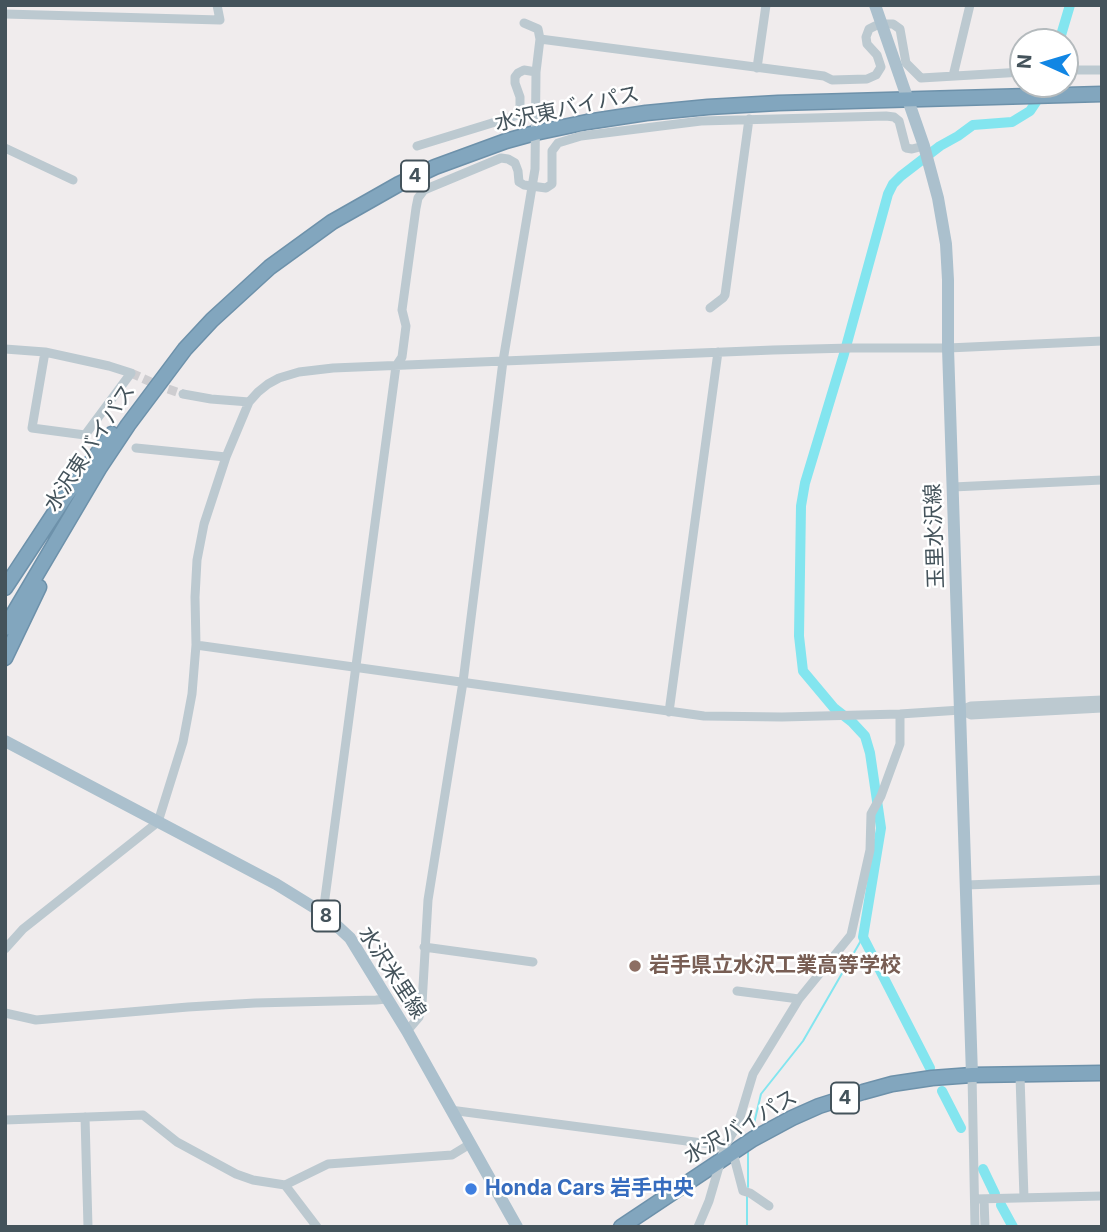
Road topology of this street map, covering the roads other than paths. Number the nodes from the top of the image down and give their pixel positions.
1 (218, 5) edge
2 (766, 5) edge
3 (875, 5) edge
4 (970, 5) edge
5 (5, 14) edge
6 (524, 23) dead end
7 (881, 24) junction
8 (540, 39) junction
9 (757, 68) junction
10 (1079, 70) edge
11 (1102, 70) edge
12 (536, 72) junction
13 (1009, 73) edge
14 (953, 76) junction
15 (1102, 94) edge
16 (907, 98) junction
17 (749, 119) junction
18 (535, 133) junction
19 (417, 146) dead end
20 (924, 146) junction
21 (5, 148) edge
22 (73, 180) dead end
23 (533, 186) junction
24 (710, 308) dead end
25 (1102, 341) edge
26 (948, 348) junction
27 (5, 349) edge
28 (185, 349) junction
29 (45, 352) junction
30 (718, 352) junction
31 (503, 361) junction
32 (396, 366) junction
33 (183, 394) tunnel mouth
34 (249, 402) junction
35 (136, 448) dead end
36 (226, 457) junction
37 (100, 467) junction
38 (1102, 480) edge
39 (953, 487) junction
40 (5, 588) edge
41 (5, 628) edge
42 (196, 645) junction
43 (5, 658) edge
44 (356, 668) junction
45 (463, 682) junction
46 (1102, 700) edge
47 (1102, 708) edge
48 (961, 710) junction
49 (669, 712) junction
50 (900, 715) junction
51 (5, 741) edge
52 (158, 822) junction
53 (1102, 880) edge
54 (967, 885) junction
55 (323, 913) junction
56 (424, 947) junction
57 (5, 948) edge
58 (533, 962) dead end
59 (737, 991) dead end
60 (387, 999) junction
61 (799, 999) junction
62 (5, 1013) edge
63 (407, 1031) junction
64 (1102, 1073) edge
65 (972, 1075) junction
66 (1020, 1076) junction
67 (450, 1110) junction
68 (85, 1117) junction
69 (5, 1120) edge
70 (470, 1144) junction
71 (727, 1153) junction
72 (285, 1185) junction
73 (1102, 1196) edge
74 (1024, 1198) junction
75 (984, 1199) junction
76 (769, 1206) dead end
77 (88, 1227) edge
78 (317, 1227) edge
79 (517, 1227) edge
80 (621, 1227) edge
81 (698, 1227) edge
82 (975, 1227) edge
83 (985, 1227) edge

1 - 5 street
2 - 9 street
3 - 7 main road, 玉里水沢線
4 - 14 street
6 - 8 street
7 - 9 street
7 - 14 street
7 - 16 main road, 玉里水沢線
8 - 9 street
8 - 12 street
10 - 11 street
12 - 18 street
12 - 19 street
13 - 14 street
15 - 16 highway, 水沢東バイパス / 4
16 - 18 highway, 水沢東バイパス / 4
16 - 20 main road, 玉里水沢線
17 - 20 street
17 - 23 street
17 - 24 street
18 - 23 street
18 - 28 highway, 水沢東バイパス / 4
20 - 26 main road, 玉里水沢線
21 - 22 street
23 - 31 street
23 - 32 street
25 - 26 street
26 - 30 street
26 - 39 main road, 玉里水沢線
27 - 29 street
28 - 37 highway, 水沢東バイパス / 4
28 - 40 highway
29 - 29 street
30 - 31 street
30 - 49 street
31 - 32 street
31 - 45 street
32 - 34 street
32 - 44 street
33 - 34 street
34 - 36 street
35 - 36 street
36 - 42 street
37 - 41 highway, 水沢東バイパス / 4
37 - 43 highway
38 - 39 street
39 - 48 main road, 玉里水沢線
42 - 44 street
42 - 52 street
44 - 45 street
44 - 55 street
45 - 49 street
45 - 56 street
46 - 48 street
47 - 48 street
48 - 50 street
48 - 54 main road, 玉里水沢線
49 - 50 street
50 - 61 street
51 - 52 main road, 水沢米里線 / 8
52 - 55 main road, 水沢米里線 / 8
52 - 57 street
53 - 54 street
54 - 65 main road, 玉里水沢線
55 - 60 main road, 水沢米里線 / 8
56 - 58 street
56 - 63 street
59 - 61 street
60 - 62 street
60 - 63 main road, 水沢米里線 / 8
61 - 71 street
63 - 67 main road, 水沢米里線 / 8
64 - 66 highway, 水沢バイパス / 4
65 - 66 highway, 水沢バイパス / 4
65 - 71 highway, 水沢バイパス / 4
65 - 75 street
66 - 74 street
67 - 70 main road, 水沢米里線 / 8
67 - 71 street
68 - 69 street
68 - 72 street
68 - 77 street
70 - 72 street
70 - 79 main road, 水沢米里線 / 8
71 - 76 street
71 - 80 highway, 水沢バイパス / 4
71 - 81 street
72 - 78 street
73 - 74 street
74 - 75 street
75 - 82 street
75 - 83 street

